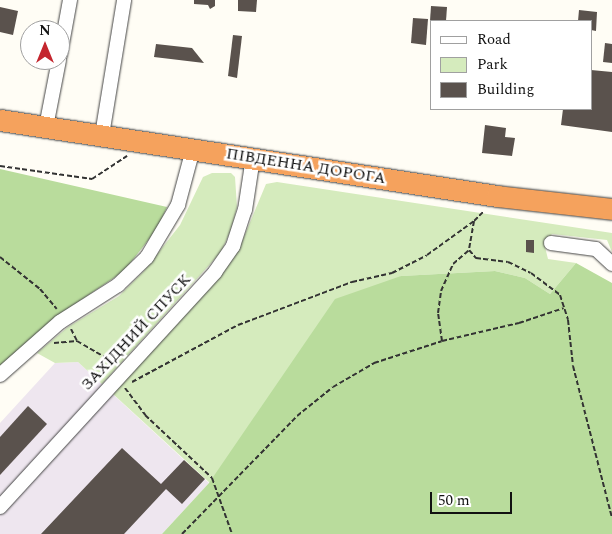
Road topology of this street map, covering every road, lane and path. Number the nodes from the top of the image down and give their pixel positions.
1 (70, 0) edge
2 (124, 0) edge
3 (66, 20) edge
4 (57, 70) edge
5 (0, 120) edge
6 (46, 127) junction
7 (102, 135) junction
8 (147, 142) junction
9 (193, 149) junction
10 (253, 158) junction
11 (0, 166) edge
12 (497, 196) junction
13 (612, 208) edge
14 (474, 221) junction
15 (551, 243) dead end
16 (469, 250) junction
17 (0, 256) edge
18 (612, 264) edge
19 (564, 308) junction
20 (66, 319) junction
21 (442, 342) junction
22 (124, 370) junction
23 (0, 375) edge
24 (220, 493) junction
25 (0, 507) edge
26 (612, 518) edge
27 (182, 534) edge
28 (232, 534) edge

1 - 3 street
2 - 7 street
4 - 6 street
5 - 6 highway, ПІВДЕННА ДОРОГА
6 - 7 highway, ПІВДЕННА ДОРОГА
7 - 8 highway, ПІВДЕННА ДОРОГА
8 - 9 highway, ПІВДЕННА ДОРОГА
8 - 11 path
9 - 10 highway, ПІВДЕННА ДОРОГА
9 - 20 street
10 - 12 highway, ПІВДЕННА ДОРОГА
10 - 22 street, ЗАХІДНИЙ СПУСК
12 - 13 highway, ПІВДЕННА ДОРОГА
12 - 14 path
14 - 16 path
14 - 24 path
15 - 18 street
16 - 19 path
16 - 21 path
17 - 20 path
19 - 21 path
19 - 26 path
20 - 22 path
20 - 23 street
21 - 24 path
22 - 25 street, ЗАХІДНИЙ СПУСК
24 - 27 path
24 - 28 path

